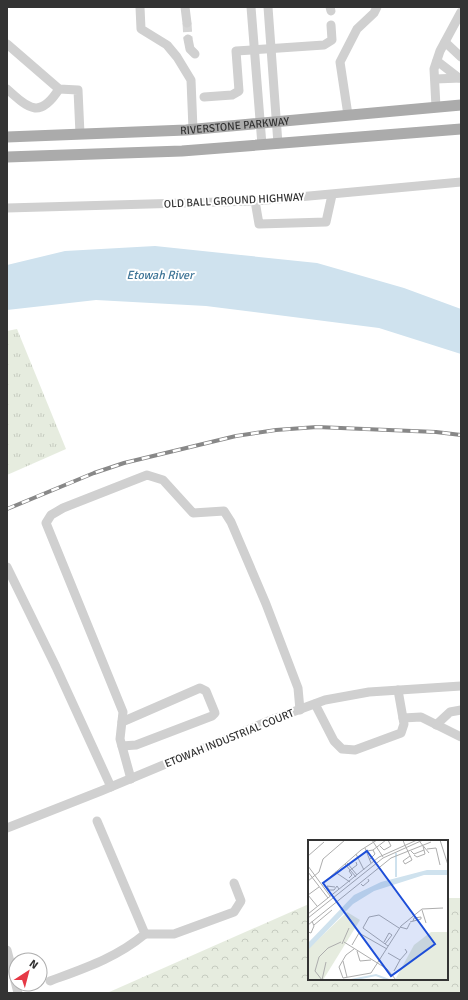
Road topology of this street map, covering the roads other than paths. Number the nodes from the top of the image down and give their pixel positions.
1 (140, 7) edge
2 (185, 7) edge
3 (251, 7) edge
4 (268, 7) edge
5 (377, 7) edge
6 (461, 12) edge
7 (187, 23) tunnel mouth
8 (331, 25) dead end
9 (188, 39) tunnel mouth
10 (445, 42) junction
11 (7, 44) edge
12 (272, 49) junction
13 (254, 50) junction
14 (195, 54) dead end
15 (461, 57) edge
16 (437, 61) junction
17 (460, 78) edge
18 (435, 79) junction
19 (7, 89) edge
20 (59, 90) junction
21 (204, 97) dead end
22 (461, 106) edge
23 (436, 107) junction
24 (348, 115) junction
25 (277, 122) junction
26 (260, 123) junction
27 (7, 129) edge
28 (193, 129) junction
29 (461, 129) edge
30 (80, 134) junction
31 (24, 136) junction
32 (7, 137) edge
33 (278, 144) junction
34 (262, 145) junction
35 (7, 157) edge
36 (461, 182) edge
37 (332, 195) junction
38 (254, 201) junction
39 (7, 208) edge
40 (7, 567) edge
41 (461, 686) edge
42 (398, 690) junction
43 (316, 704) junction
44 (300, 710) junction
45 (461, 710) edge
46 (403, 718) junction
47 (122, 722) junction
48 (436, 725) junction
49 (461, 737) edge
50 (122, 746) junction
51 (131, 779) junction
52 (111, 787) junction
53 (97, 821) dead end
54 (7, 828) edge
55 (234, 883) dead end
56 (145, 934) junction
57 (7, 950) edge
58 (50, 981) dead end
59 (18, 993) edge

1 - 28 street
2 - 7 street
3 - 13 street
4 - 12 street
5 - 24 street
6 - 10 street
8 - 12 street
9 - 14 street
10 - 15 street
10 - 16 street
11 - 20 street
12 - 13 street
12 - 25 street
13 - 21 street
13 - 26 street
16 - 17 street
16 - 18 street
17 - 18 street
18 - 23 street
19 - 20 street
20 - 30 street
22 - 23 main road, RIVERSTONE PARKWAY
23 - 24 main road, RIVERSTONE PARKWAY
24 - 25 main road, RIVERSTONE PARKWAY
25 - 26 main road, RIVERSTONE PARKWAY
25 - 33 street
26 - 28 main road, RIVERSTONE PARKWAY
26 - 34 street
27 - 31 main road
28 - 30 main road, RIVERSTONE PARKWAY
29 - 33 main road, RIVERSTONE PARKWAY
30 - 31 main road, RIVERSTONE PARKWAY
31 - 32 main road, RIVERSTONE PARKWAY
33 - 34 main road, RIVERSTONE PARKWAY
34 - 35 main road, RIVERSTONE PARKWAY
36 - 37 street, OLD BALL GROUND HIGHWAY
37 - 38 street, OLD BALL GROUND HIGHWAY
37 - 38 street
38 - 39 street, OLD BALL GROUND HIGHWAY
40 - 52 street
41 - 42 street, ETOWAH INDUSTRIAL COURT
42 - 43 street, ETOWAH INDUSTRIAL COURT
42 - 46 street
43 - 44 street, ETOWAH INDUSTRIAL COURT
43 - 46 street
44 - 47 street
44 - 51 street, ETOWAH INDUSTRIAL COURT
45 - 48 street
46 - 48 street
47 - 50 street
47 - 50 street
48 - 49 street
50 - 51 street
51 - 52 street, ETOWAH INDUSTRIAL COURT
52 - 54 street, ETOWAH INDUSTRIAL COURT
53 - 56 street
55 - 56 street
56 - 58 street
57 - 59 street

